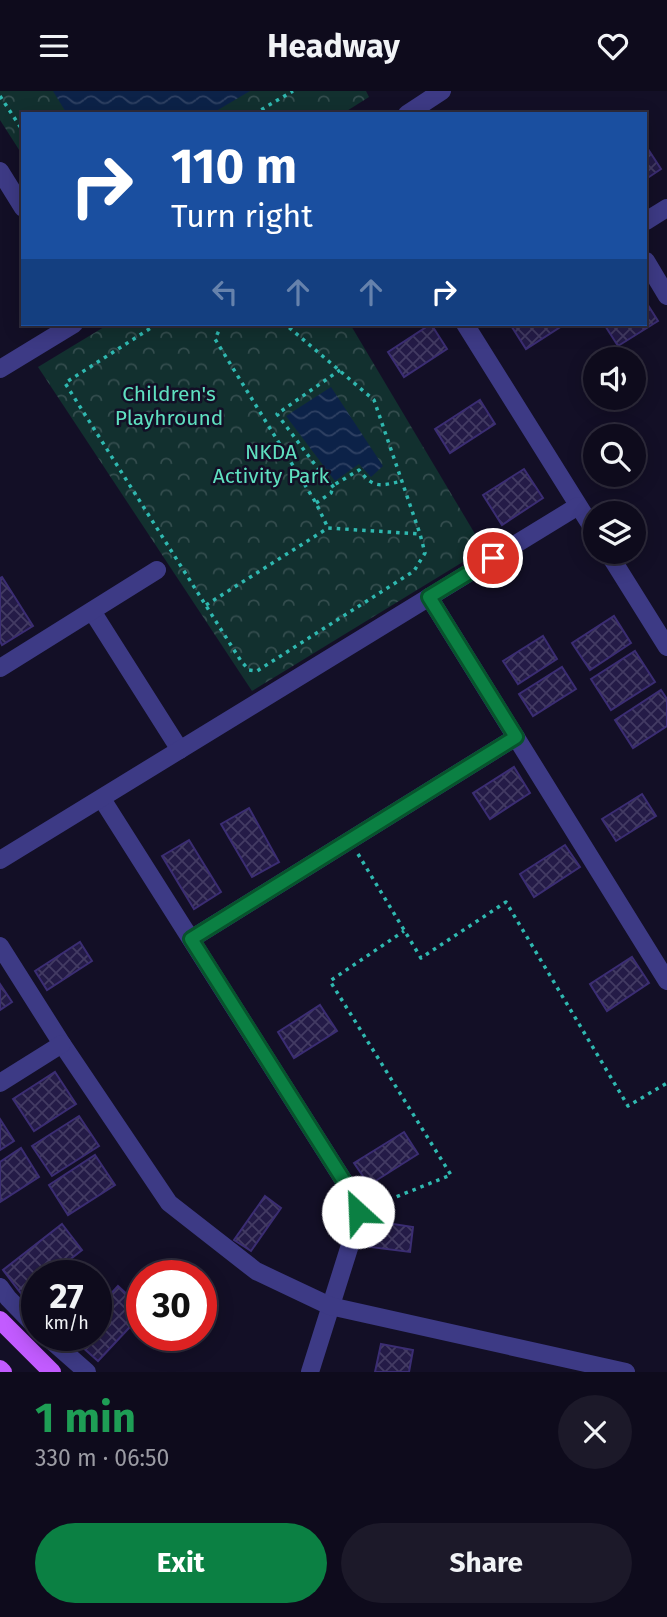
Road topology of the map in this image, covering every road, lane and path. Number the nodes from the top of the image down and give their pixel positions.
1 (293, 91) edge
2 (442, 91) edge
3 (0, 96) edge
4 (257, 112) edge
5 (410, 112) edge
6 (21, 128) edge
7 (0, 171) edge
8 (21, 205) edge
9 (667, 208) edge
10 (647, 220) edge
11 (647, 263) edge
12 (667, 296) edge
13 (71, 326) edge
14 (154, 326) edge
15 (221, 326) edge
16 (287, 326) edge
17 (469, 326) edge
18 (0, 369) edge
19 (340, 370) junction
20 (402, 481) junction
21 (333, 487) junction
22 (316, 503) junction
23 (578, 506) junction
24 (583, 514) edge
25 (328, 528) junction
26 (420, 534) junction
27 (615, 564) edge
28 (157, 570) dead end
29 (429, 597) junction
30 (206, 605) junction
31 (92, 611) junction
32 (667, 647) edge
33 (0, 668) edge
34 (516, 737) junction
35 (180, 750) junction
36 (102, 799) junction
37 (349, 841) junction
38 (0, 860) edge
39 (404, 930) junction
40 (191, 939) junction
41 (0, 946) edge
42 (667, 981) edge
43 (62, 1044) junction
44 (0, 1083) edge
45 (667, 1083) edge
46 (358, 1212) junction
47 (0, 1287) edge
48 (330, 1307) junction
49 (21, 1311) edge
50 (0, 1320) edge
51 (63, 1351) edge
52 (52, 1372) edge
53 (87, 1372) edge
54 (310, 1372) edge
55 (626, 1372) edge

1 - 4 path
2 - 5 street
3 - 6 path
7 - 8 street
9 - 10 street
11 - 12 street
13 - 18 street
14 - 30 path
15 - 22 path
16 - 19 path
17 - 23 street
19 - 20 path
19 - 21 path
20 - 21 path
20 - 26 path
21 - 22 path
22 - 25 path
23 - 24 street
23 - 29 street
25 - 26 path
25 - 30 path
26 - 30 path
27 - 32 street
28 - 31 street
29 - 34 street
29 - 35 street
31 - 33 street
31 - 35 street
34 - 37 street
34 - 42 street
35 - 36 street
36 - 38 street
36 - 40 street
37 - 39 path
37 - 40 street
39 - 45 path
39 - 46 path
40 - 46 street
41 - 43 street
43 - 44 street
43 - 48 street
46 - 48 street
47 - 49 street
48 - 54 street
48 - 55 street
50 - 52 main road
51 - 53 street

